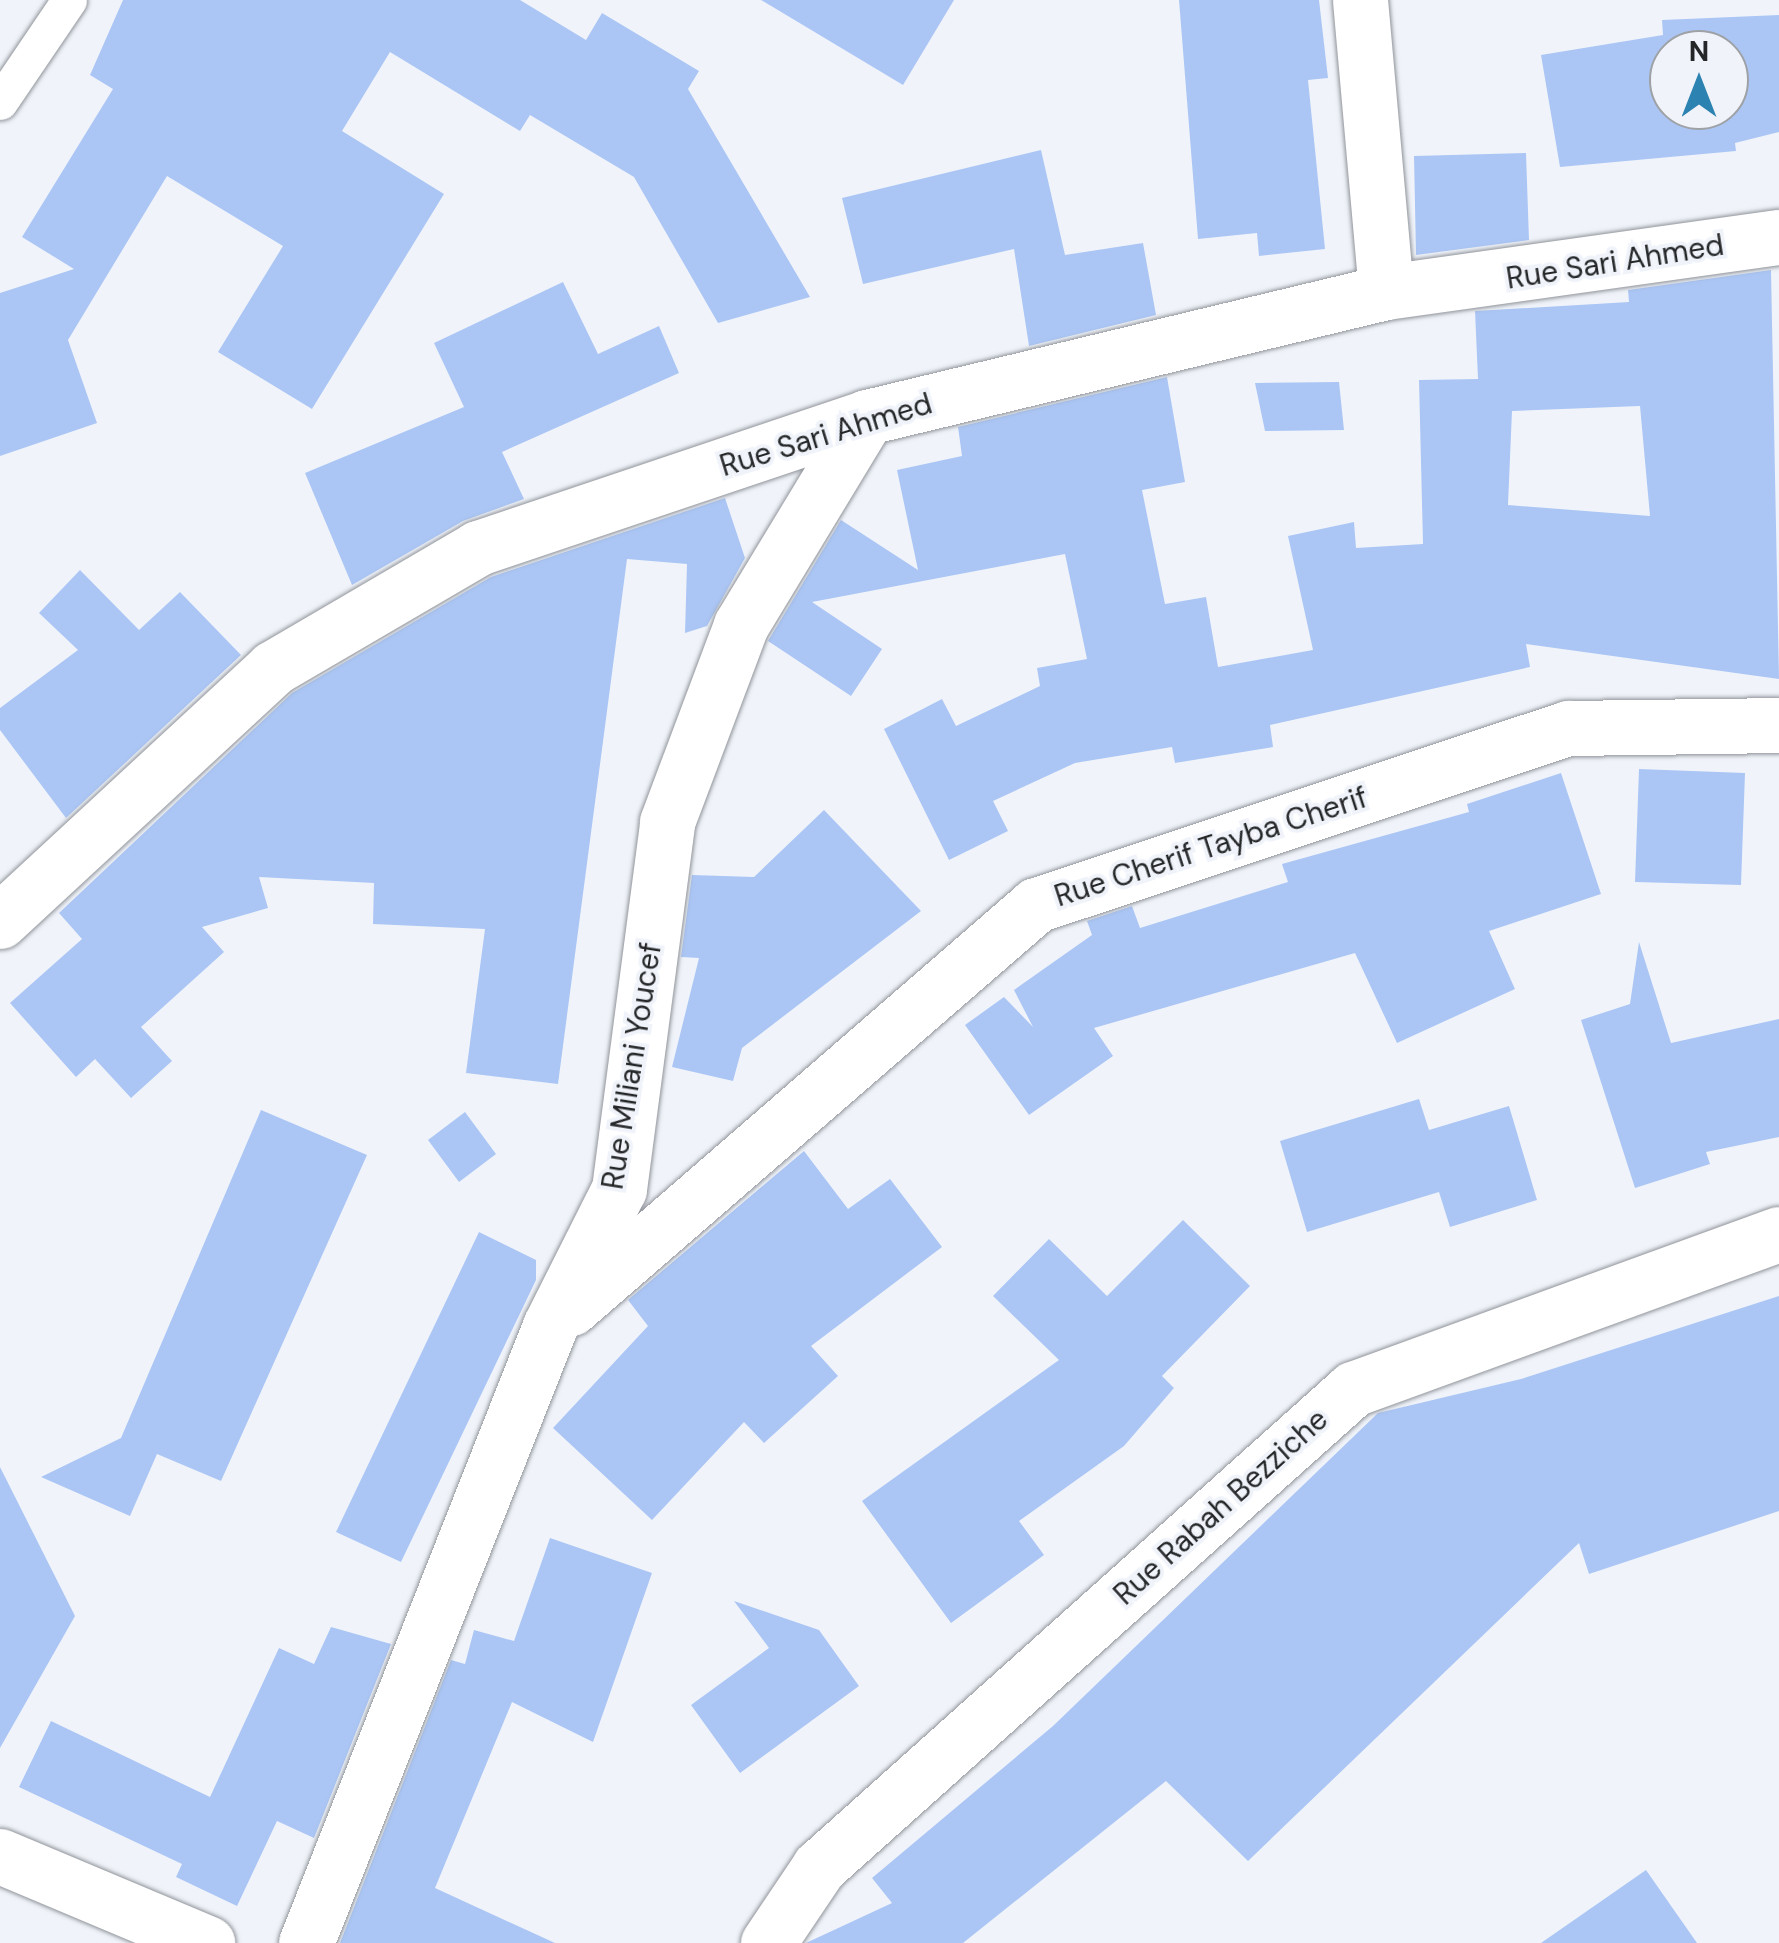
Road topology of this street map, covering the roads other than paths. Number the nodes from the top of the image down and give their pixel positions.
1 (69, 0) edge
2 (1360, 0) edge
3 (0, 102) edge
4 (1779, 237) edge
5 (1386, 292) junction
6 (867, 417) junction
7 (1779, 725) edge
8 (0, 921) edge
9 (1779, 1234) edge
10 (550, 1326) junction
11 (0, 1839) edge
12 (0, 1856) edge
13 (157, 1924) junction
14 (208, 1943) edge
15 (306, 1943) edge
16 (768, 1943) edge

1 - 3 lane
2 - 5 street
4 - 5 street, Rue Sari Ahmed
5 - 6 street, Rue Sari Ahmed
6 - 8 street, Rue Sari Ahmed
6 - 10 street, Rue Miliani Youcef
7 - 10 street, Rue Cherif Tayba Cherif
9 - 16 street, Rue Rabah Bezziche
10 - 15 street, Rue Miliani Youcef
11 - 13 street
12 - 13 street
13 - 14 street

